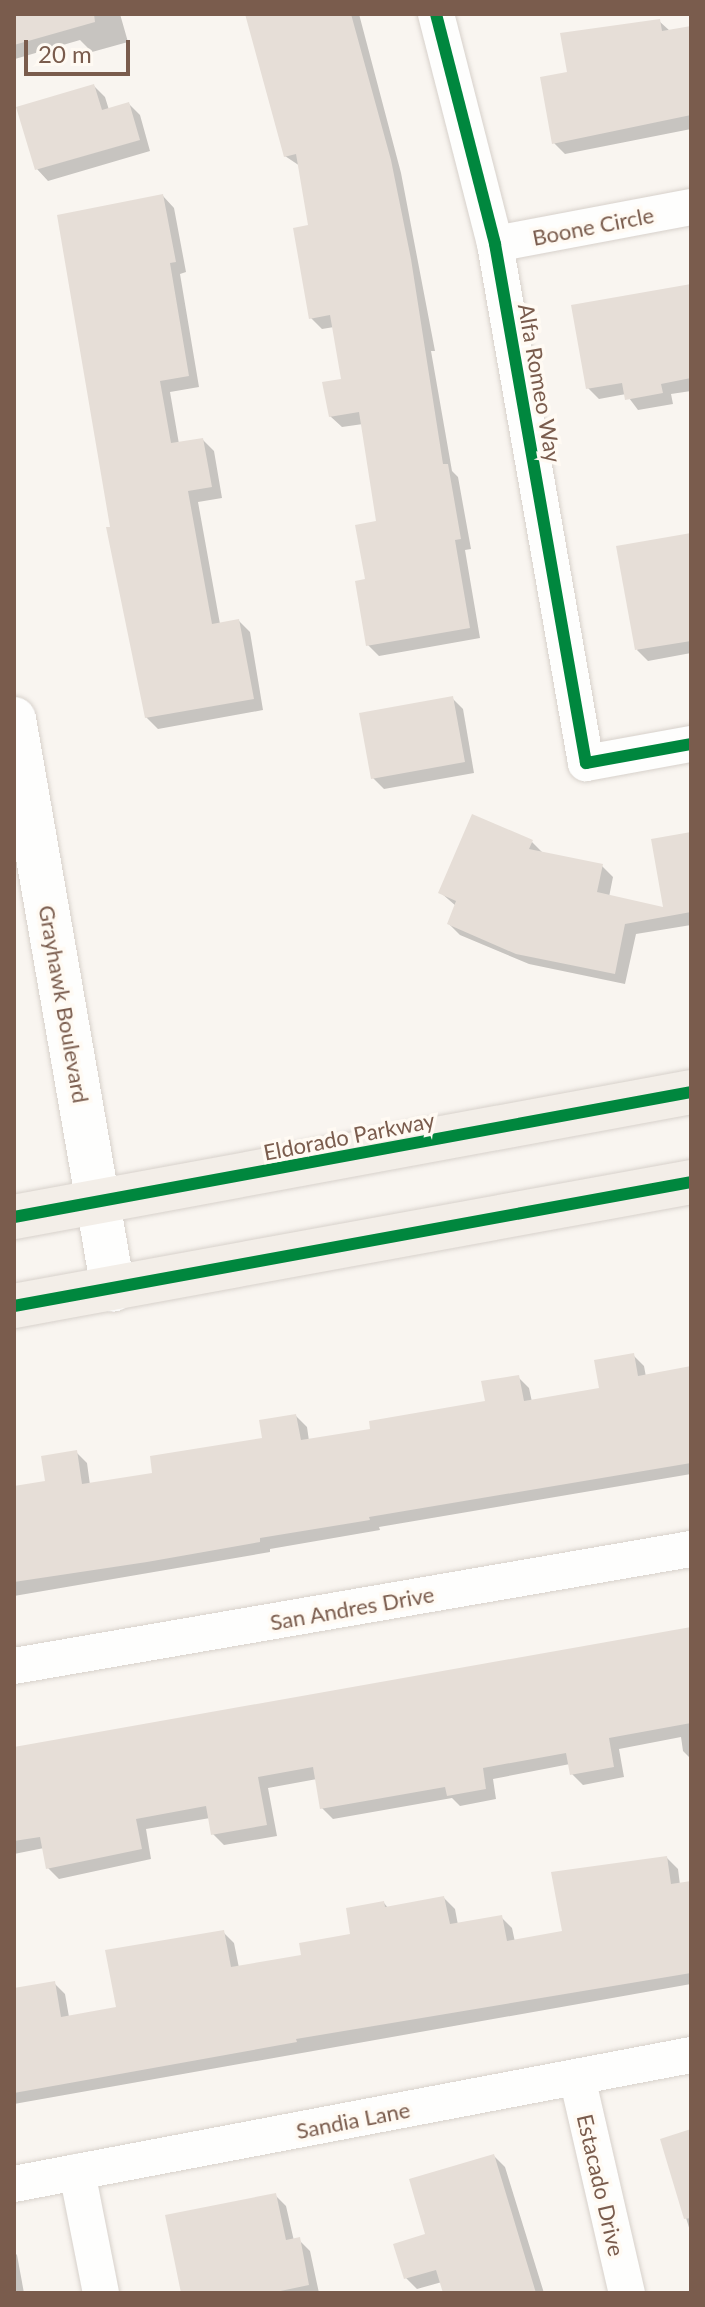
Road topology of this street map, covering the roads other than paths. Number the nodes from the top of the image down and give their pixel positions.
1 (436, 14) edge
2 (691, 207) edge
3 (495, 244) junction
4 (14, 719) edge
5 (691, 744) edge
6 (691, 1092) edge
7 (691, 1182) edge
8 (98, 1203) junction
9 (14, 1217) edge
10 (113, 1289) junction
11 (14, 1306) edge
12 (691, 1549) edge
13 (14, 1666) edge
14 (691, 2055) edge
15 (577, 2077) junction
16 (77, 2172) junction
17 (14, 2184) edge
18 (101, 2293) edge
19 (627, 2293) edge

1 - 3 street, Alfa Romeo Way
2 - 3 street, Boone Circle
3 - 5 street, Alfa Romeo Way
4 - 8 street, Grayhawk Boulevard
6 - 8 main road, Eldorado Parkway
7 - 10 main road
8 - 9 main road, Eldorado Parkway
8 - 10 street, Grayhawk Boulevard
10 - 11 main road
12 - 13 street, San Andres Drive
14 - 15 street, Sandia Lane
15 - 16 street, Sandia Lane
15 - 19 street, Estacado Drive
16 - 17 street, Sandia Lane
16 - 18 street

